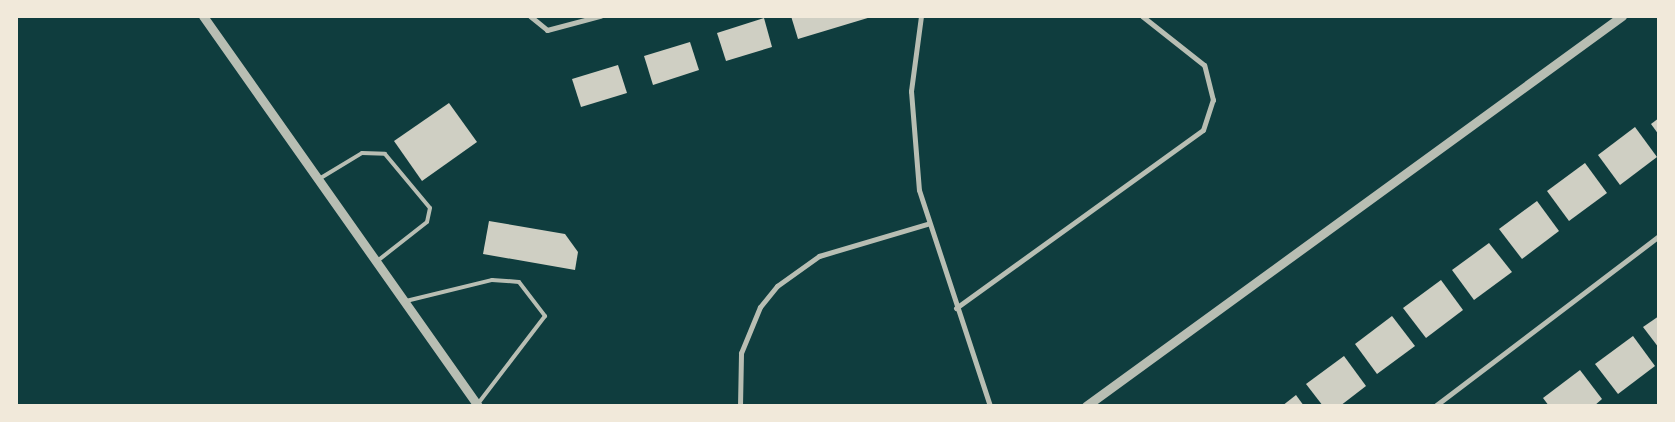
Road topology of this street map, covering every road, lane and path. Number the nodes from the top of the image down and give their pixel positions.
1 (203, 16) edge
2 (530, 16) edge
3 (600, 16) edge
4 (921, 16) edge
5 (1142, 16) edge
6 (1622, 16) edge
7 (318, 180) junction
8 (927, 224) junction
9 (1659, 236) edge
10 (376, 262) junction
11 (404, 302) junction
12 (956, 308) junction
13 (478, 405) edge
14 (740, 406) edge
15 (990, 406) edge
16 (1086, 406) edge
17 (1435, 406) edge

1 - 7 street
2 - 3 street
4 - 8 street
5 - 12 street
6 - 16 street
7 - 10 street
7 - 10 lane
8 - 12 street
8 - 14 street
9 - 17 street
10 - 11 street
11 - 13 street
11 - 13 lane
12 - 15 street

